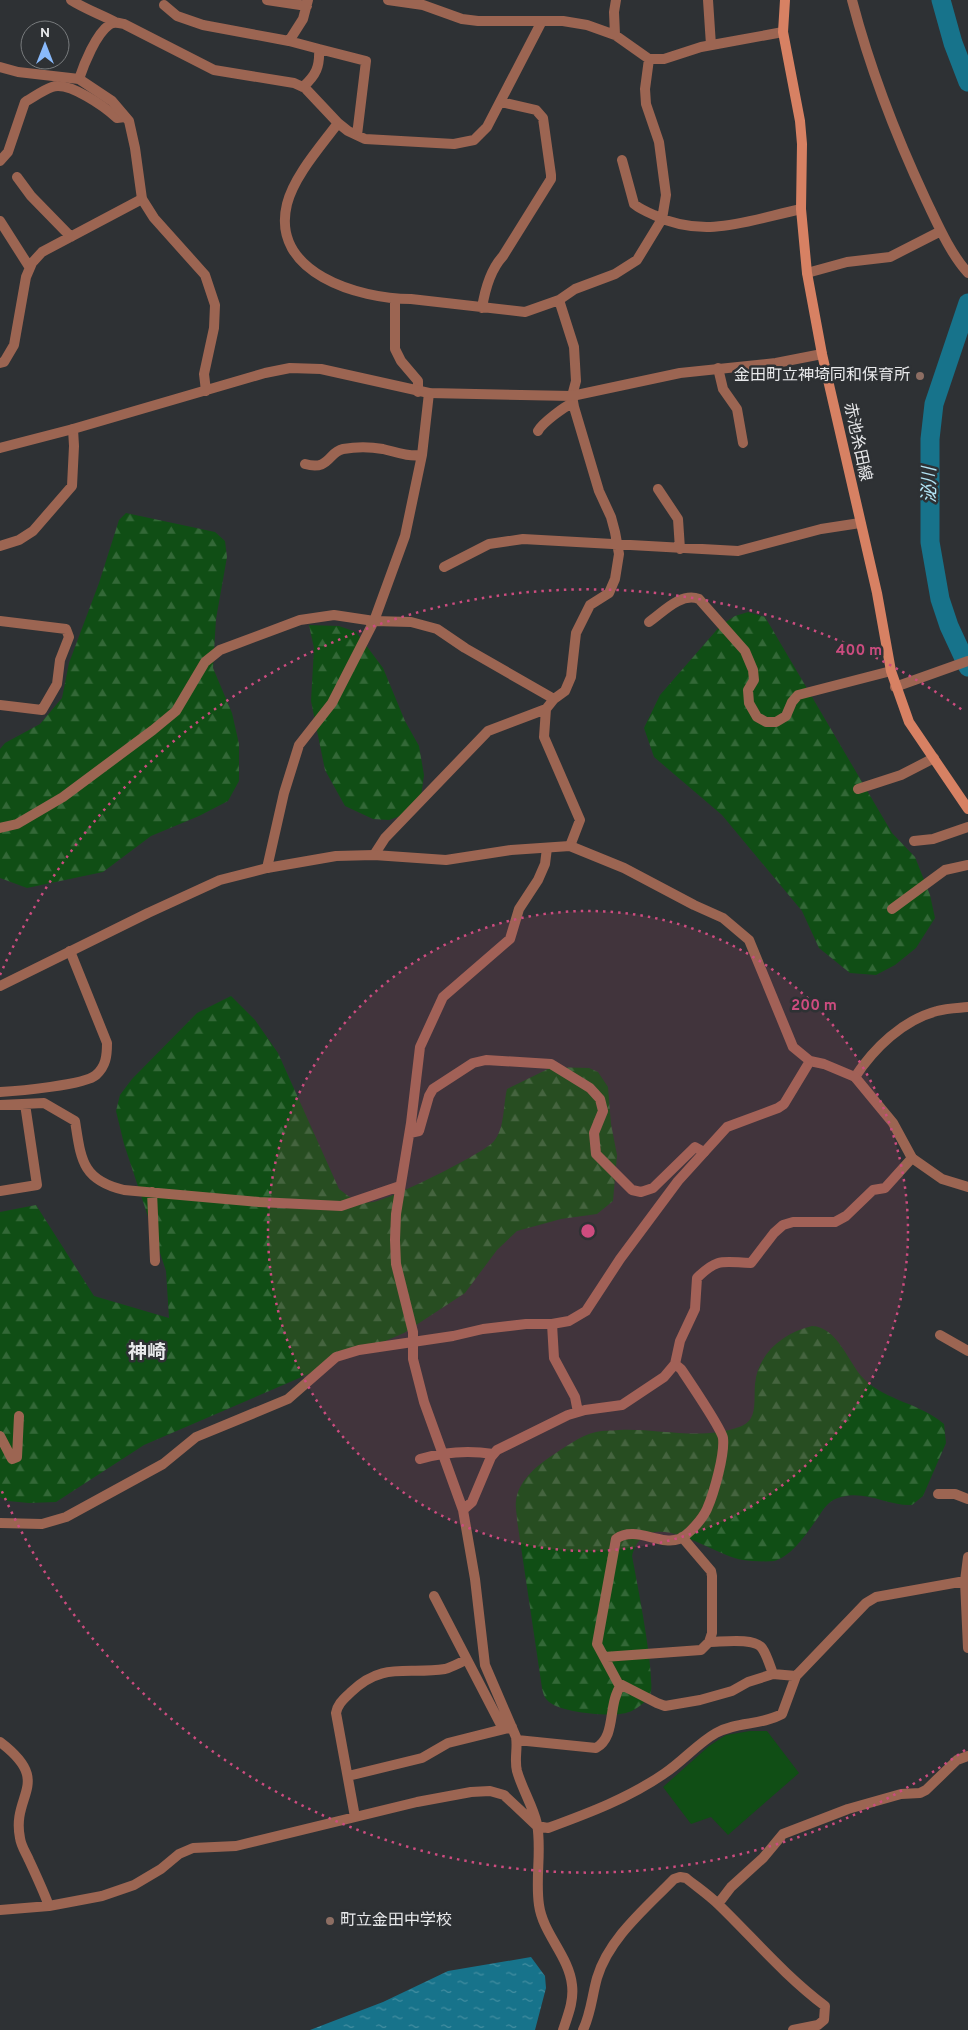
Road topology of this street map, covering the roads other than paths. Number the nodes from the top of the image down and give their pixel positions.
1 (70, 0) edge
2 (267, 0) edge
3 (388, 0) edge
4 (616, 0) edge
5 (708, 0) edge
6 (785, 0) edge
7 (852, 0) edge
8 (307, 3) edge
9 (164, 5) dead end
10 (542, 21) junction
11 (115, 22) junction
12 (783, 32) junction
13 (615, 36) junction
14 (289, 41) junction
15 (711, 45) junction
16 (319, 50) junction
17 (649, 60) junction
18 (0, 67) edge
19 (79, 79) junction
20 (303, 87) junction
21 (501, 102) junction
22 (126, 117) junction
23 (338, 123) junction
24 (357, 135) junction
25 (622, 160) dead end
26 (0, 161) edge
27 (17, 177) dead end
28 (142, 199) junction
29 (801, 209) junction
30 (662, 219) junction
31 (0, 221) edge
32 (941, 231) junction
33 (71, 237) junction
34 (30, 268) junction
35 (967, 272) edge
36 (807, 273) junction
37 (395, 299) junction
38 (559, 300) junction
39 (482, 308) junction
40 (822, 354) junction
41 (0, 364) edge
42 (718, 368) junction
43 (206, 391) junction
44 (418, 392) junction
45 (429, 393) junction
46 (573, 399) junction
47 (73, 429) junction
48 (538, 431) dead end
49 (743, 443) dead end
50 (0, 448) edge
51 (422, 455) junction
52 (305, 464) dead end
53 (658, 489) dead end
54 (860, 522) junction
55 (617, 545) junction
56 (0, 546) edge
57 (680, 549) junction
58 (444, 568) dead end
59 (0, 621) edge
60 (374, 621) junction
61 (649, 622) dead end
62 (968, 660) edge
63 (891, 671) junction
64 (896, 687) junction
65 (554, 699) junction
66 (0, 705) edge
67 (546, 709) junction
68 (934, 758) junction
69 (858, 789) dead end
70 (968, 809) edge
71 (968, 827) edge
72 (0, 828) edge
73 (914, 841) dead end
74 (570, 846) junction
75 (547, 848) junction
76 (374, 855) junction
77 (968, 865) edge
78 (267, 868) junction
79 (892, 909) dead end
80 (70, 951) junction
81 (0, 986) edge
82 (968, 1008) edge
83 (810, 1061) junction
84 (855, 1077) junction
85 (0, 1092) edge
86 (25, 1104) junction
87 (0, 1105) edge
88 (410, 1133) junction
89 (704, 1152) junction
90 (912, 1158) junction
91 (400, 1186) junction
92 (968, 1186) edge
93 (0, 1191) edge
94 (152, 1192) junction
95 (155, 1261) dead end
96 (552, 1324) junction
97 (940, 1335) dead end
98 (412, 1342) junction
99 (968, 1352) edge
100 (675, 1364) junction
101 (578, 1412) junction
102 (19, 1416) dead end
103 (0, 1436) edge
104 (442, 1453) junction
105 (493, 1454) junction
106 (420, 1459) dead end
107 (938, 1494) dead end
108 (968, 1499) edge
109 (463, 1510) junction
110 (0, 1523) edge
111 (682, 1537) junction
112 (968, 1557) edge
113 (965, 1581) junction
114 (434, 1596) dead end
115 (709, 1642) junction
116 (968, 1648) edge
117 (604, 1657) junction
118 (466, 1660) junction
119 (773, 1674) junction
120 (796, 1676) junction
121 (621, 1685) junction
122 (507, 1728) junction
123 (517, 1740) junction
124 (0, 1742) edge
125 (968, 1756) edge
126 (348, 1776) junction
127 (355, 1817) junction
128 (537, 1826) junction
129 (718, 1904) junction
130 (49, 1906) junction
131 (0, 1910) edge
132 (564, 2030) edge
133 (583, 2030) edge
134 (793, 2030) edge

1 - 11 street
2 - 8 street
3 - 10 street
4 - 13 street
5 - 15 street
6 - 12 main road, 赤池糸田線
7 - 32 street
8 - 14 street
9 - 14 street
10 - 13 street
10 - 21 street
11 - 19 street
11 - 20 street
12 - 15 street
12 - 29 main road, 赤池糸田線
13 - 17 street
14 - 16 street
15 - 17 street
16 - 20 street
16 - 24 street
17 - 30 street
18 - 19 street
19 - 22 street
20 - 23 street
21 - 24 street
21 - 39 street
22 - 26 street
22 - 28 street
23 - 24 street
23 - 37 street
25 - 30 street
27 - 33 street
28 - 33 street
28 - 43 street
29 - 30 street
29 - 36 main road, 赤池糸田線
30 - 38 street
31 - 34 street
32 - 35 street
32 - 36 street
33 - 34 street
34 - 41 street
36 - 40 main road, 赤池糸田線
37 - 39 street
37 - 44 street
38 - 39 street
38 - 46 street
40 - 42 street
40 - 54 main road, 赤池糸田線
42 - 46 street
42 - 49 street
43 - 44 street
43 - 47 street
44 - 45 street
45 - 46 street
45 - 51 street
46 - 48 street
46 - 55 street
47 - 50 street
47 - 56 street
51 - 52 street
51 - 60 street
53 - 57 street
54 - 57 street
54 - 63 main road, 赤池糸田線
55 - 57 street
55 - 58 street
55 - 65 street
59 - 66 street
60 - 65 street
60 - 72 street
60 - 78 street
61 - 63 street
62 - 64 street
63 - 64 main road, 赤池糸田線
64 - 68 main road, 赤池糸田線
65 - 67 street
67 - 74 street
67 - 76 street
68 - 69 street
68 - 70 main road, 赤池糸田線
71 - 73 street
74 - 75 street
74 - 83 street
75 - 76 street
75 - 88 street
76 - 78 street
77 - 79 street
78 - 80 street
80 - 81 street
80 - 85 street
82 - 84 street
83 - 84 street
83 - 89 street
84 - 90 street
86 - 87 street
86 - 93 street
86 - 94 street
88 - 89 street
88 - 91 street
89 - 96 street
90 - 92 street
90 - 100 street
91 - 94 street
91 - 98 street
94 - 95 street
96 - 98 street
96 - 101 street
97 - 99 street
98 - 104 street
98 - 110 street
100 - 101 street
100 - 111 street
101 - 105 street
102 - 103 street
104 - 105 street
104 - 106 street
104 - 109 street
105 - 109 street
107 - 108 street
109 - 122 street
111 - 115 street
111 - 117 street
112 - 113 street
113 - 116 street
113 - 120 street
114 - 118 street
115 - 117 street
115 - 119 street
117 - 121 street
118 - 122 street
118 - 126 street
119 - 120 street
119 - 121 street
120 - 128 street
121 - 123 street
122 - 123 street
122 - 126 street
123 - 128 street
124 - 130 street
125 - 129 street
126 - 127 street
127 - 128 street
127 - 130 street
128 - 132 street
129 - 133 street
129 - 134 street
130 - 131 street

